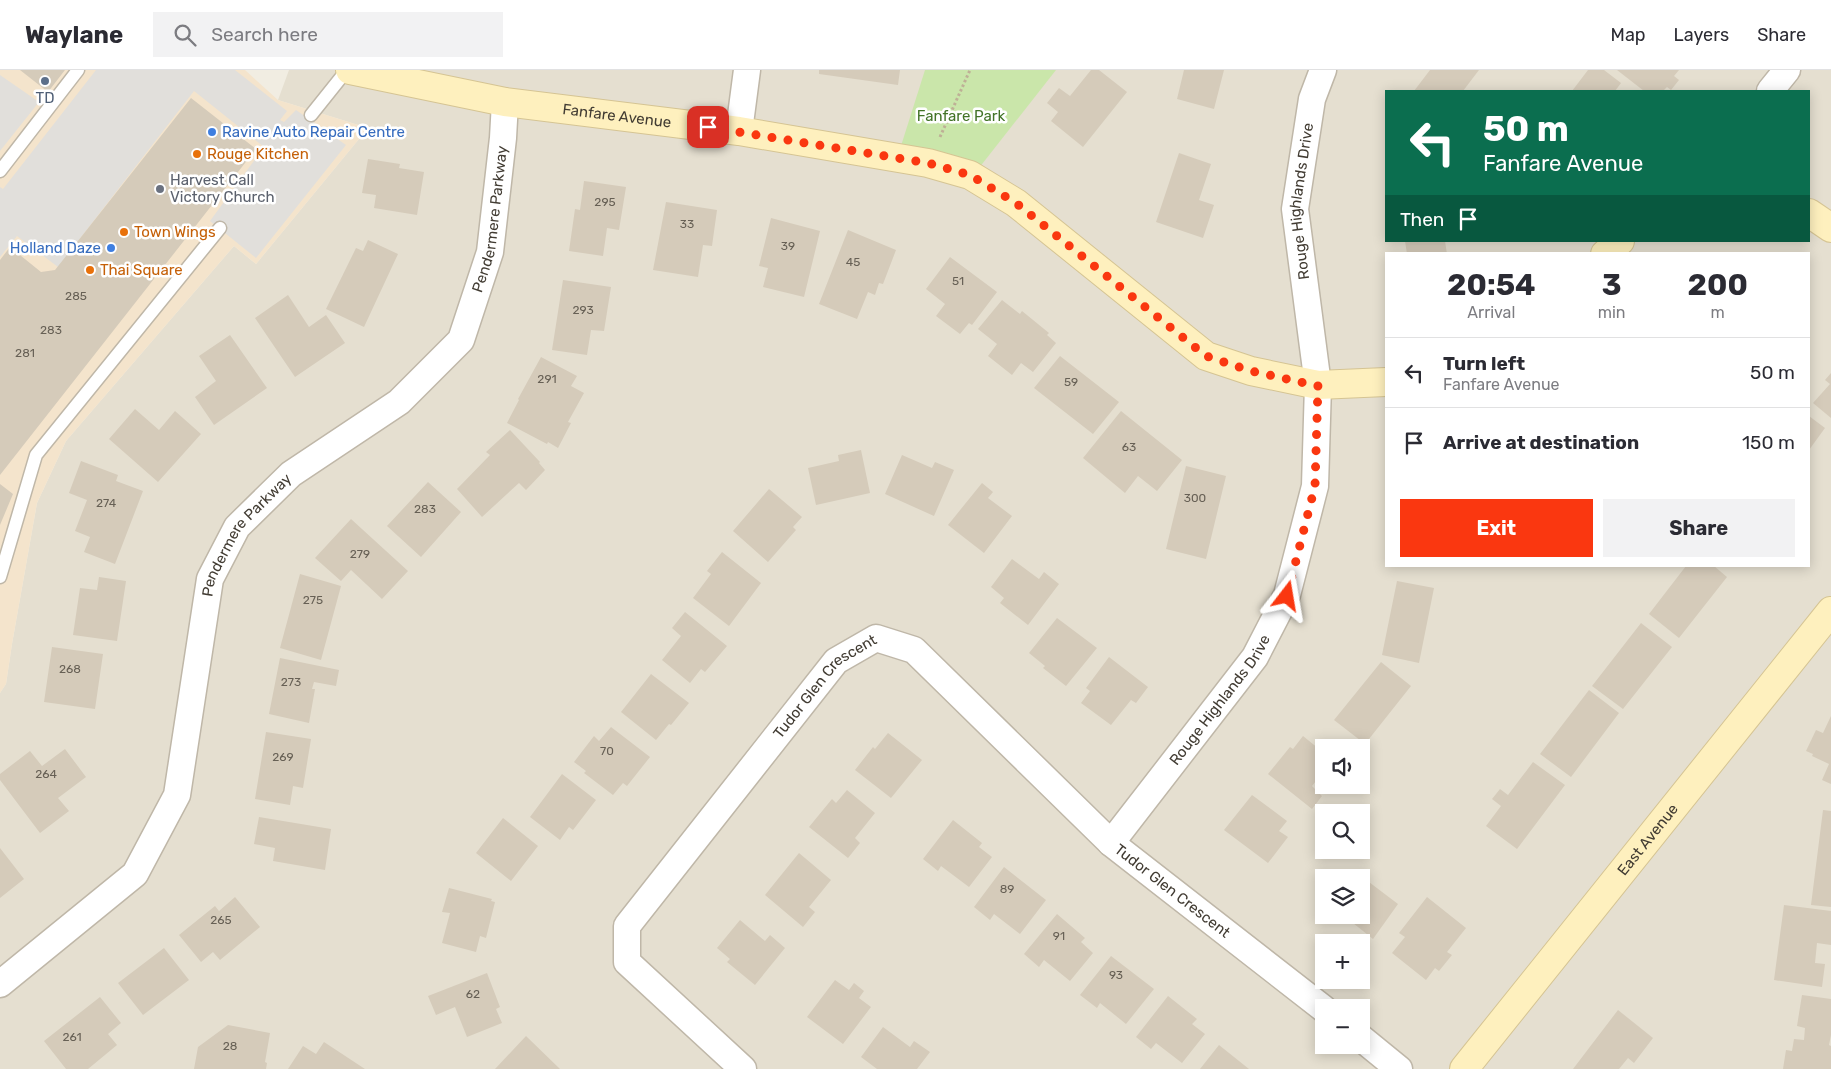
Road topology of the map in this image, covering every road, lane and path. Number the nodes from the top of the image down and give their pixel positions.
1 (78, 70) edge
2 (349, 70) edge
3 (747, 70) edge
4 (970, 70) edge
5 (1323, 70) edge
6 (1787, 70) edge
7 (1771, 90) edge
8 (505, 102) junction
9 (311, 115) dead end
10 (738, 131) junction
11 (928, 163) junction
12 (0, 171) edge
13 (1810, 214) edge
14 (220, 228) dead end
15 (1831, 228) edge
16 (1619, 242) edge
17 (1607, 252) edge
18 (1385, 382) edge
19 (1318, 386) junction
20 (0, 577) edge
21 (1831, 611) edge
22 (1112, 842) junction
23 (0, 984) edge
24 (1315, 1002) edge
25 (1370, 1045) edge
26 (743, 1069) edge
27 (1399, 1069) edge
28 (1464, 1069) edge

1 - 12 lane
2 - 8 street, Fanfare Avenue
2 - 9 lane
3 - 10 street
4 - 11 path
5 - 19 street, Rouge Highlands Drive
6 - 7 street
8 - 10 street, Fanfare Avenue
8 - 23 street, Pendermere Parkway
10 - 11 street, Fanfare Avenue
11 - 19 street, Fanfare Avenue
13 - 15 street
14 - 20 lane
16 - 17 street
18 - 19 street, Fanfare Avenue
19 - 22 street, Rouge Highlands Drive
21 - 28 street, East Avenue
22 - 24 street, Tudor Glen Crescent
22 - 26 street, Tudor Glen Crescent
25 - 27 street

